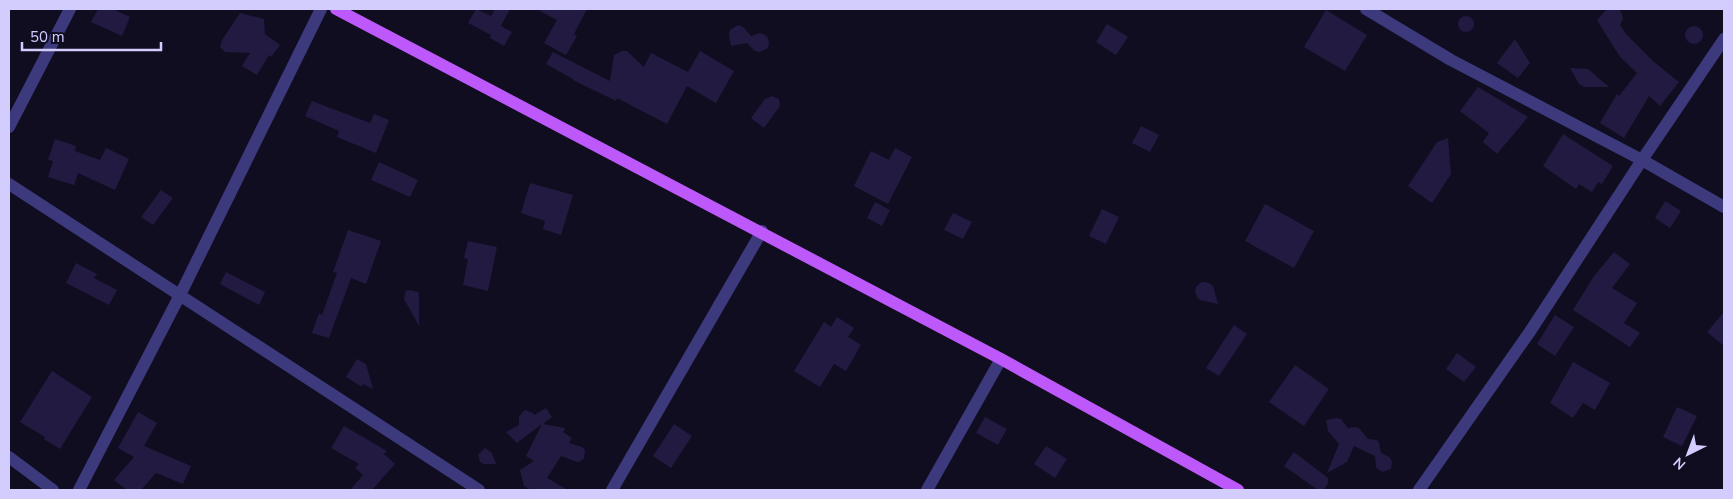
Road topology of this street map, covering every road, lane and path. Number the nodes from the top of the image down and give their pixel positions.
1 (70, 9) edge
2 (321, 9) edge
3 (336, 9) edge
4 (1366, 9) edge
5 (1724, 39) edge
6 (9, 127) edge
7 (1642, 160) junction
8 (9, 184) edge
9 (1724, 207) edge
10 (762, 232) junction
11 (180, 295) junction
12 (1001, 359) junction
13 (9, 457) edge
14 (53, 490) edge
15 (79, 490) edge
16 (479, 490) edge
17 (612, 490) edge
18 (927, 490) edge
19 (1238, 490) edge
20 (1418, 490) edge

1 - 6 street
2 - 11 street
3 - 10 main road
4 - 7 street
5 - 7 street
7 - 9 street
7 - 20 street
8 - 11 street
10 - 12 main road
10 - 17 street
11 - 15 street
11 - 16 street
12 - 18 street
12 - 19 main road
13 - 14 street

